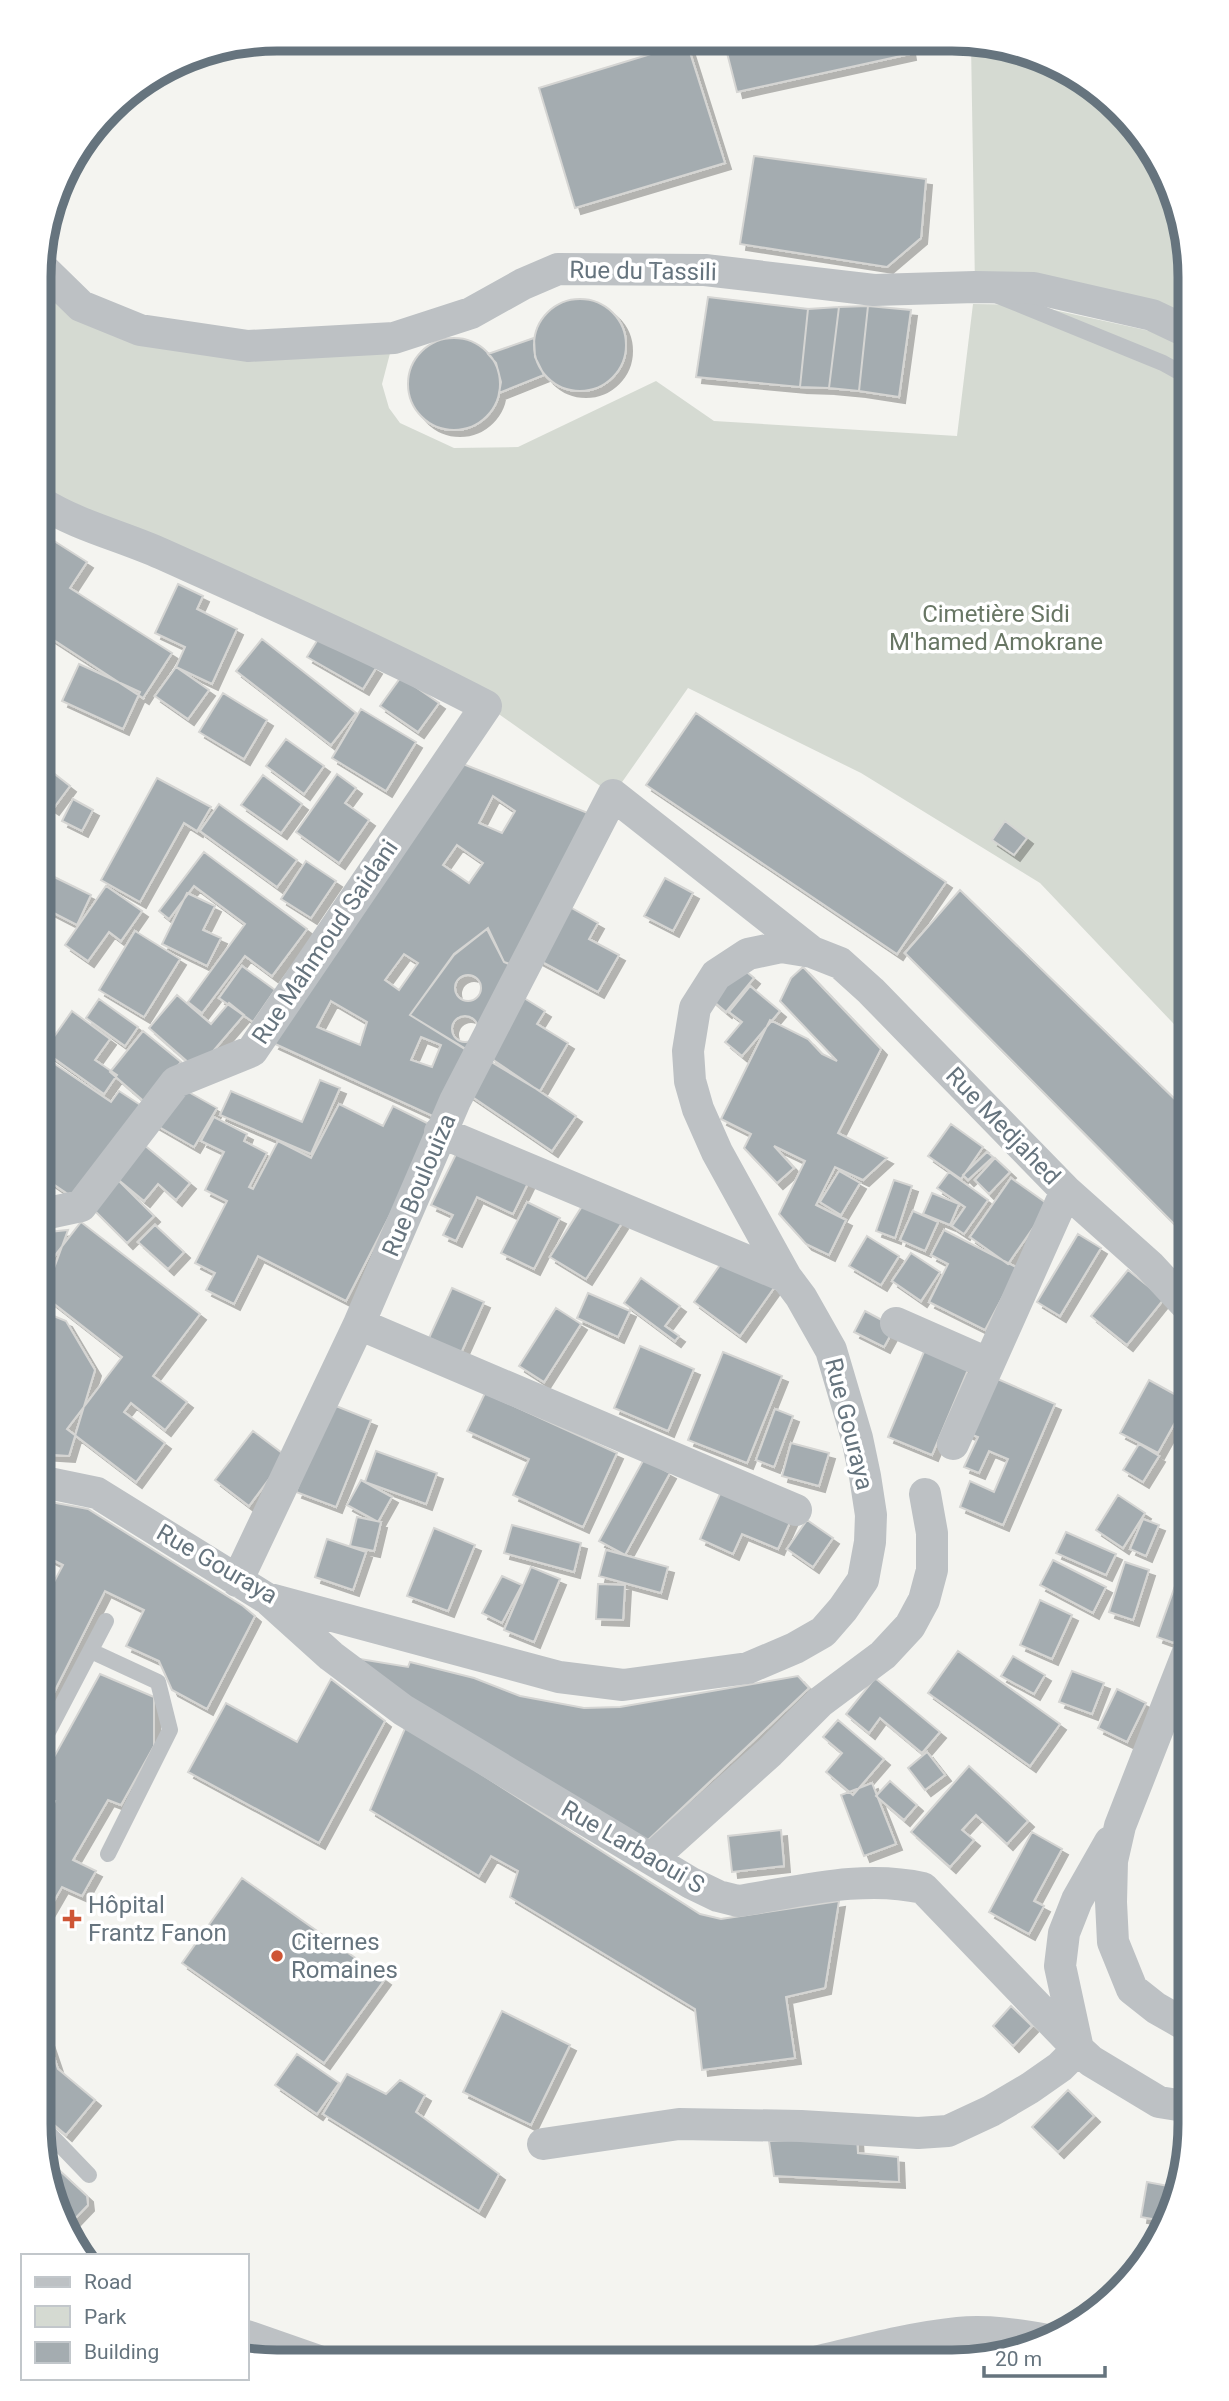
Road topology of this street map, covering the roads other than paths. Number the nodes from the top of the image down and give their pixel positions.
1 (51, 277) edge
2 (975, 287) junction
3 (1178, 327) edge
4 (1178, 371) edge
5 (51, 509) edge
6 (812, 952) junction
7 (440, 1132) junction
8 (1066, 1191) junction
9 (51, 1212) edge
10 (786, 1277) junction
11 (1178, 1296) edge
12 (896, 1323) dead end
13 (359, 1324) junction
14 (987, 1363) junction
15 (953, 1444) dead end
16 (51, 1483) edge
17 (925, 1494) dead end
18 (796, 1510) dead end
19 (237, 1581) junction
20 (266, 1598) junction
21 (106, 1621) dead end
22 (91, 1651) junction
23 (1178, 1678) edge
24 (51, 1726) edge
25 (1120, 1826) junction
26 (108, 1854) dead end
27 (651, 1859) junction
28 (1178, 2021) edge
29 (1078, 2049) junction
30 (1178, 2105) edge
31 (51, 2136) edge
32 (542, 2144) dead end
33 (89, 2175) dead end
34 (248, 2336) edge
35 (1029, 2336) edge
36 (287, 2350) edge
37 (871, 2350) edge

1 - 2 street, Rue du Tassili
2 - 3 street, Rue du Tassili
2 - 4 lane
5 - 9 street, Rue Mahmoud Saidani
6 - 7 street, Rue Boulouiza
6 - 8 street, Rue Medjahed
6 - 10 street, Rue Gouraya
7 - 10 street
7 - 13 street, Rue Boulouiza
8 - 11 street, Rue Medjahed
8 - 14 street
10 - 20 street, Rue Gouraya
12 - 14 street
13 - 18 street
13 - 19 street, Rue Boulouiza
14 - 15 street
16 - 19 street, Rue Gouraya
17 - 27 street
19 - 20 street, Rue Gouraya
20 - 27 street, Rue Larbaoui S
21 - 22 lane
22 - 24 lane
22 - 26 lane
23 - 25 street
25 - 28 street
25 - 29 street
27 - 29 street, Rue Larbaoui S
29 - 30 street, Rue Larbaoui S
29 - 32 street
31 - 33 lane
34 - 36 street
35 - 37 street

